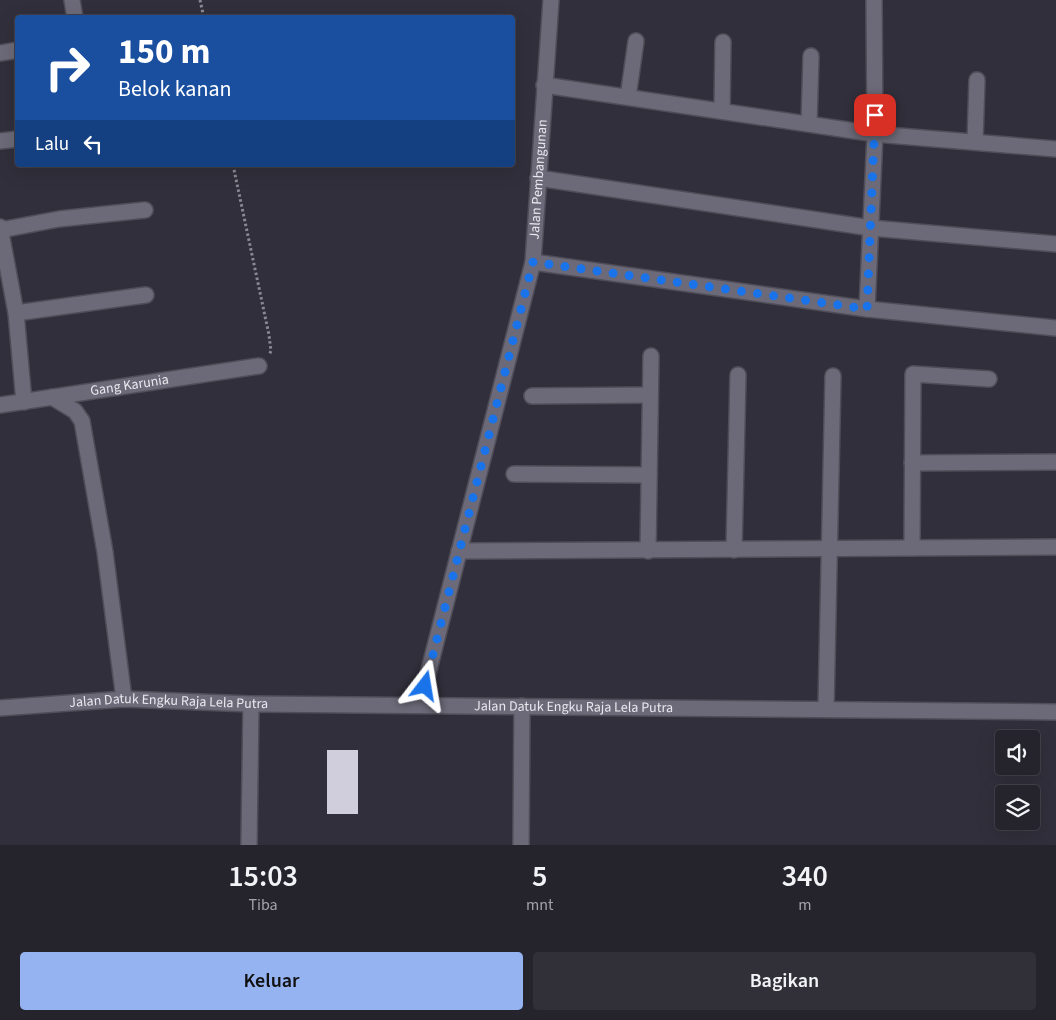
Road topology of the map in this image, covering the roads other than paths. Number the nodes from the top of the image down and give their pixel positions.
1 (72, 0) edge
2 (550, 0) edge
3 (874, 0) edge
4 (74, 15) edge
5 (636, 41) dead end
6 (723, 42) dead end
7 (15, 50) edge
8 (0, 53) edge
9 (811, 56) dead end
10 (977, 80) dead end
11 (544, 85) junction
12 (628, 97) junction
13 (722, 111) junction
14 (809, 124) junction
15 (875, 134) junction
16 (15, 139) edge
17 (0, 141) edge
18 (974, 142) junction
19 (1056, 149) edge
20 (538, 178) junction
21 (145, 210) dead end
22 (0, 228) edge
23 (871, 228) junction
24 (1056, 244) edge
25 (533, 262) junction
26 (146, 295) dead end
27 (867, 309) junction
28 (16, 313) junction
29 (1056, 328) edge
30 (651, 356) dead end
31 (260, 366) road end
32 (738, 375) dead end
33 (833, 376) dead end
34 (989, 379) dead end
35 (650, 394) junction
36 (532, 396) dead end
37 (52, 397) junction
38 (24, 402) junction
39 (0, 405) edge
40 (1056, 462) edge
41 (912, 463) junction
42 (514, 474) dead end
43 (649, 475) junction
44 (1056, 547) edge
45 (912, 548) junction
46 (829, 549) junction
47 (648, 550) junction
48 (734, 550) junction
49 (459, 551) junction
50 (124, 699) junction
51 (251, 704) junction
52 (420, 705) junction
53 (522, 706) junction
54 (0, 708) edge
55 (826, 709) junction
56 (1056, 712) edge
57 (249, 845) edge
58 (521, 845) edge

1 - 4 street
2 - 11 street, Jalan Pembangunan
3 - 15 street
5 - 12 street
6 - 13 street
7 - 8 street
9 - 14 street
10 - 18 street
11 - 12 street
11 - 20 street, Jalan Pembangunan
12 - 13 street
13 - 14 street
14 - 15 street
15 - 18 street
15 - 23 street
16 - 17 street
18 - 19 street
20 - 23 street
20 - 25 street, Jalan Pembangunan
21 - 22 street
22 - 28 street
23 - 24 street
23 - 27 street
25 - 27 street
25 - 49 street, Jalan Pembangunan
26 - 28 street
27 - 29 street
28 - 38 street
30 - 35 street
31 - 37 street, Gang Karunia
32 - 48 street
33 - 46 street
34 - 41 street
35 - 36 street
35 - 43 street
37 - 38 street, Gang Karunia
37 - 50 street
38 - 39 street, Gang Karunia
40 - 41 street
41 - 45 street
42 - 43 street
43 - 47 street
44 - 45 street
45 - 46 street
46 - 48 street
46 - 55 street
47 - 48 street
47 - 49 street
49 - 52 street, Jalan Pembangunan
50 - 51 street, Jalan Datuk Engku Raja Lela Putra
50 - 54 street, Jalan Datuk Engku Raja Lela Putra
51 - 52 street, Jalan Datuk Engku Raja Lela Putra
51 - 57 street
52 - 53 street, Jalan Datuk Engku Raja Lela Putra
53 - 55 street, Jalan Datuk Engku Raja Lela Putra
53 - 58 street
55 - 56 street, Jalan Datuk Engku Raja Lela Putra

